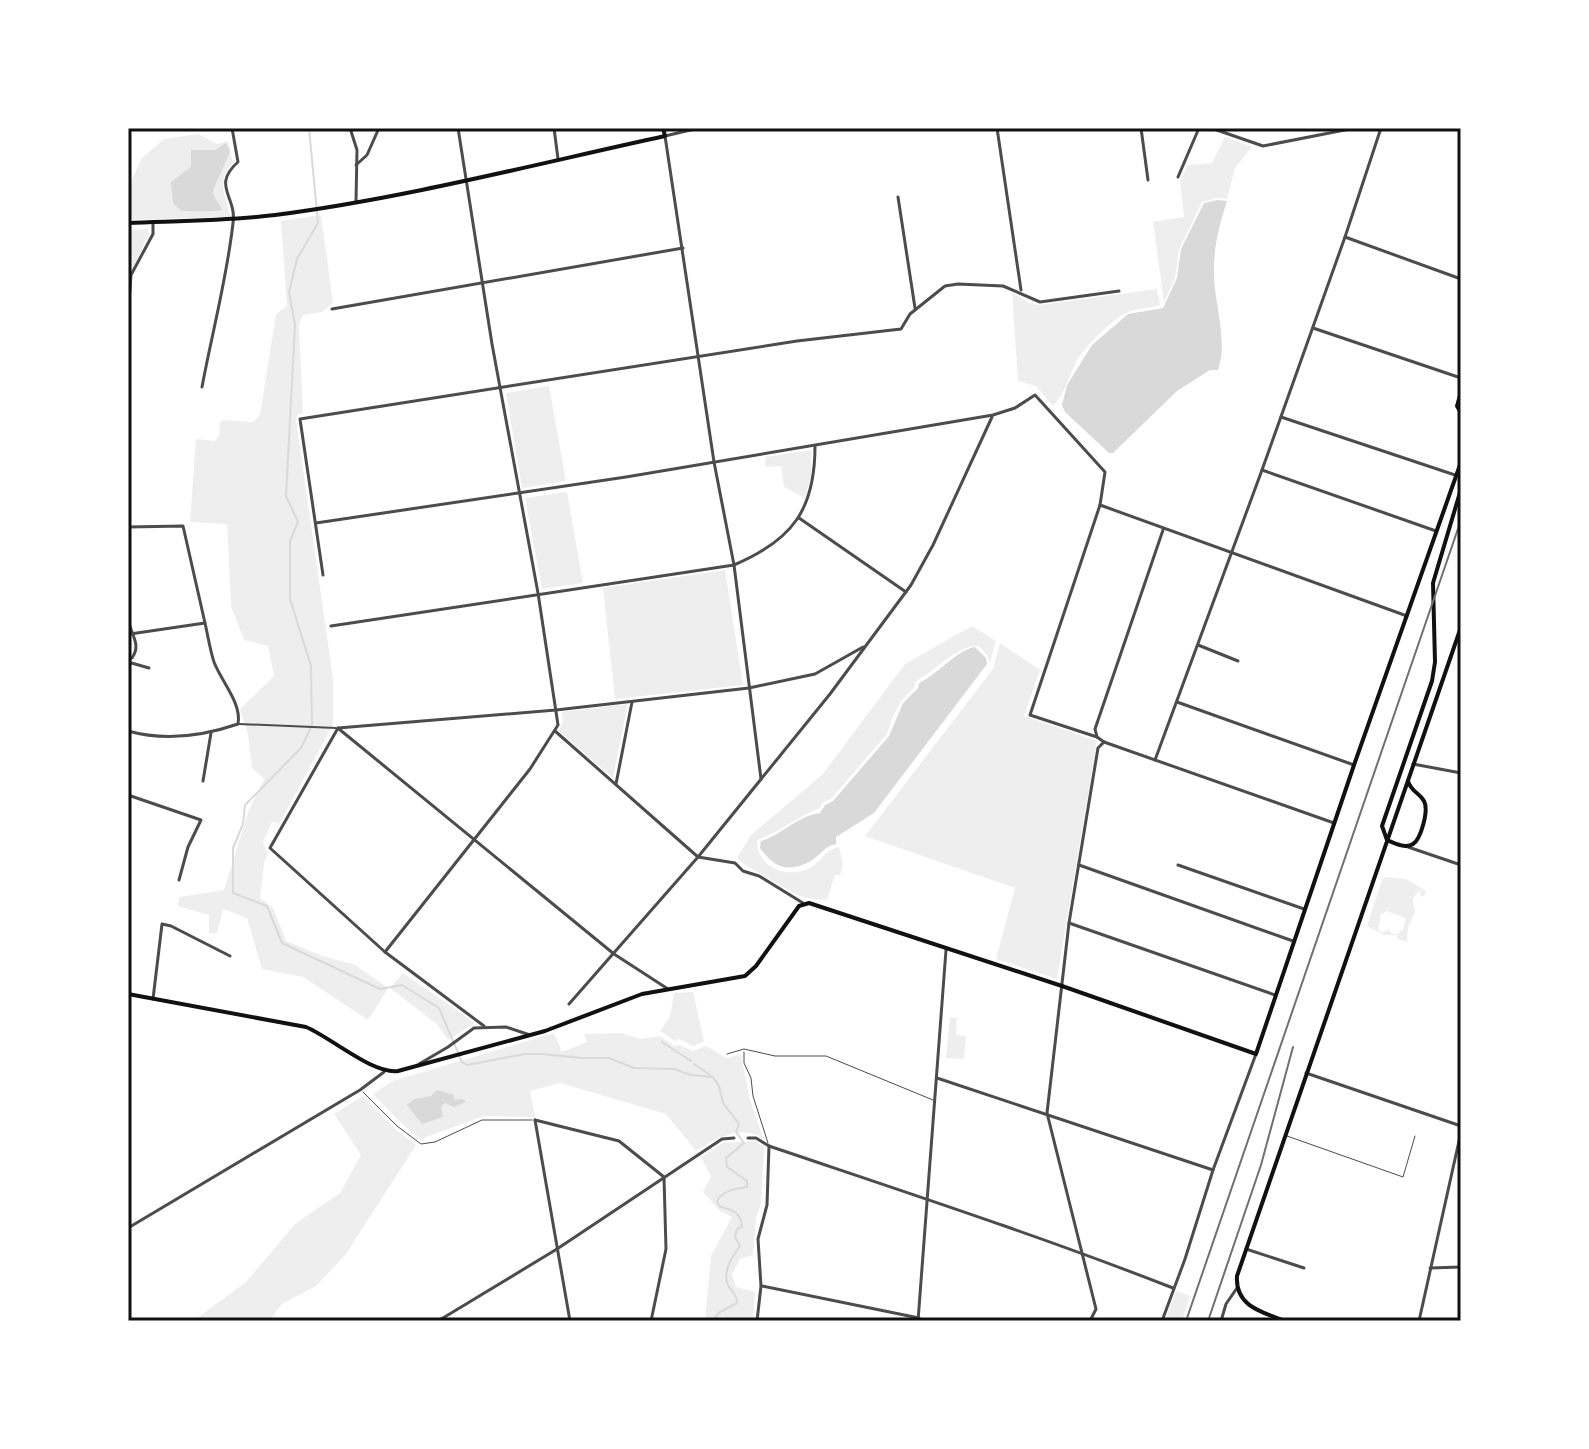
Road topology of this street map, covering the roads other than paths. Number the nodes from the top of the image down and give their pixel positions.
1 (232, 128) edge
2 (350, 128) edge
3 (379, 128) edge
4 (458, 128) edge
5 (554, 128) edge
6 (663, 128) edge
7 (699, 128) edge
8 (997, 128) edge
9 (1141, 128) edge
10 (1199, 128) edge
11 (1211, 128) edge
12 (1355, 128) edge
13 (1381, 128) edge
14 (665, 136) junction
15 (558, 159) junction
16 (356, 165) junction
17 (1178, 177) dead end
18 (466, 180) junction
19 (1148, 180) dead end
20 (898, 197) dead end
21 (356, 201) junction
22 (234, 219) junction
23 (153, 222) junction
24 (128, 223) edge
25 (1345, 237) junction
26 (683, 248) junction
27 (1461, 279) edge
28 (482, 285) junction
29 (1119, 291) dead end
30 (1021, 293) junction
31 (332, 309) dead end
32 (915, 309) junction
33 (128, 317) edge
34 (128, 324) edge
35 (1311, 327) junction
36 (698, 356) junction
37 (128, 368) edge
38 (1461, 378) edge
39 (202, 387) dead end
40 (501, 388) junction
41 (1461, 392) edge
42 (1461, 413) edge
43 (993, 415) junction
44 (1281, 417) junction
45 (815, 446) junction
46 (714, 462) junction
47 (1461, 462) edge
48 (1262, 470) junction
49 (1456, 476) junction
50 (1461, 489) edge
51 (520, 493) junction
52 (1100, 505) junction
53 (799, 518) junction
54 (316, 523) junction
55 (128, 527) edge
56 (1163, 530) junction
57 (1437, 532) junction
58 (1231, 554) junction
59 (734, 565) junction
60 (323, 575) dead end
61 (906, 592) junction
62 (538, 593) junction
63 (1407, 616) junction
64 (128, 618) edge
65 (205, 623) junction
66 (331, 626) dead end
67 (1461, 627) edge
68 (130, 634) junction
69 (1198, 645) junction
70 (865, 646) junction
71 (128, 660) edge
72 (1238, 661) dead end
73 (149, 668) dead end
74 (749, 688) junction
75 (632, 700) junction
76 (1177, 702) junction
77 (556, 710) junction
78 (238, 724) junction
79 (338, 728) junction
80 (128, 731) edge
81 (555, 731) junction
82 (211, 733) junction
83 (1097, 737) junction
84 (1104, 742) junction
85 (1155, 760) junction
86 (1413, 764) junction
87 (1354, 765) junction
88 (1461, 773) edge
89 (761, 779) junction
90 (1407, 780) junction
91 (203, 781) dead end
92 (616, 784) junction
93 (1416, 794) junction
94 (128, 795) edge
95 (1401, 800) junction
96 (1334, 823) junction
97 (473, 840) junction
98 (1387, 840) junction
99 (1404, 846) junction
100 (698, 857) junction
101 (1079, 865) junction
102 (1178, 865) dead end
103 (1460, 865) edge
104 (179, 880) dead end
105 (803, 904) junction
106 (1304, 909) junction
107 (1069, 923) junction
108 (1293, 941) junction
109 (946, 949) junction
110 (385, 952) junction
111 (614, 954) junction
112 (230, 956) dead end
113 (1062, 986) junction
114 (668, 989) junction
115 (128, 994) edge
116 (1275, 995) junction
117 (153, 999) junction
118 (569, 1004) dead end
119 (484, 1026) junction
120 (530, 1035) junction
121 (744, 1049) junction
122 (727, 1054) dead end
123 (1256, 1054) junction
124 (417, 1067) junction
125 (384, 1072) junction
126 (1306, 1073) junction
127 (937, 1078) junction
128 (360, 1090) junction
129 (936, 1101) junction
130 (1047, 1113) junction
131 (535, 1120) junction
132 (1461, 1126) edge
133 (1461, 1132) edge
134 (1284, 1135) junction
135 (1415, 1136) dead end
136 (734, 1138) dead end
137 (748, 1138) dead end
138 (769, 1146) junction
139 (1213, 1170) junction
140 (664, 1177) junction
141 (929, 1198) junction
142 (128, 1228) edge
143 (557, 1249) junction
144 (1246, 1249) junction
145 (1082, 1252) junction
146 (1461, 1267) edge
147 (1304, 1268) dead end
148 (1430, 1268) junction
149 (761, 1286) junction
150 (1173, 1288) junction
151 (1237, 1288) junction
152 (918, 1319) edge
153 (438, 1321) edge
154 (570, 1321) edge
155 (651, 1321) edge
156 (757, 1321) edge
157 (1090, 1321) edge
158 (1162, 1321) edge
159 (1221, 1321) edge
160 (1285, 1321) edge
161 (1419, 1321) edge

1 - 22 street
2 - 16 street
3 - 16 street
4 - 18 street
5 - 15 street
6 - 14 main road
7 - 14 street
8 - 30 street
9 - 19 street
10 - 17 street
11 - 12 street
13 - 25 street
14 - 15 main road
14 - 26 street
15 - 18 main road
16 - 21 street
18 - 21 main road
18 - 28 street
20 - 32 street
21 - 22 main road
22 - 23 main road
22 - 39 street
23 - 24 main road
23 - 33 street
25 - 27 street
25 - 35 street
26 - 28 street
26 - 36 street
28 - 31 street
28 - 40 street
29 - 30 street
30 - 32 street
32 - 36 street
34 - 37 street
35 - 38 street
35 - 44 street
36 - 40 street
36 - 46 street
40 - 51 street
40 - 54 street
41 - 42 main road
43 - 45 street
43 - 52 street
43 - 61 street
44 - 48 street
44 - 49 street
45 - 46 street
45 - 53 street
46 - 51 street
46 - 59 street
47 - 49 main road
48 - 57 street
48 - 58 street
49 - 57 main road
50 - 98 main road
51 - 54 street
51 - 62 street
52 - 56 street
52 - 83 street
53 - 59 street
53 - 61 street
54 - 60 street
55 - 65 street
56 - 58 street
56 - 83 street
57 - 63 main road
58 - 63 street
58 - 69 street
59 - 62 street
59 - 74 street
61 - 70 street
62 - 66 street
62 - 77 street
63 - 87 main road
64 - 68 street
65 - 68 street
65 - 78 street
67 - 86 main road
68 - 71 street
69 - 72 street
69 - 76 street
70 - 74 street
70 - 89 street
71 - 73 street
74 - 75 street
74 - 89 street
75 - 77 street
75 - 92 street
76 - 85 street
76 - 87 street
77 - 79 street
77 - 81 street
78 - 79 street
78 - 82 street
79 - 97 street
79 - 110 street
80 - 82 street
81 - 92 street
81 - 97 street
82 - 91 street
83 - 84 street
84 - 85 street
84 - 101 street
85 - 96 street
86 - 88 street
86 - 90 main road
87 - 96 main road
89 - 100 street
90 - 93 main road
90 - 95 main road
92 - 100 street
93 - 95 main road
93 - 99 main road
94 - 104 street
95 - 98 main road
96 - 106 main road
97 - 110 street
97 - 111 street
98 - 99 main road
98 - 126 main road
99 - 103 street
100 - 105 street
100 - 111 street
101 - 107 street
101 - 108 street
102 - 106 street
105 - 109 main road
105 - 114 main road
106 - 108 main road
107 - 113 street
107 - 116 street
108 - 116 main road
109 - 113 main road
109 - 127 street
110 - 119 street
111 - 114 street
111 - 118 street
112 - 117 street
113 - 123 main road
113 - 130 street
114 - 120 main road
115 - 117 main road
116 - 123 main road
117 - 125 main road
119 - 120 street
119 - 124 street
120 - 124 main road
121 - 122 lane
121 - 129 lane
121 - 138 lane
123 - 139 street
124 - 125 main road
125 - 128 street
126 - 132 street
126 - 134 main road
127 - 129 street
127 - 130 street
128 - 131 lane
128 - 142 street
129 - 141 street
130 - 139 street
130 - 145 street
131 - 140 street
131 - 143 street
133 - 148 street
134 - 135 lane
134 - 144 main road
136 - 140 street
137 - 138 street
138 - 141 street
138 - 149 street
139 - 150 street
140 - 143 street
140 - 155 street
141 - 145 street
141 - 152 street
143 - 153 street
143 - 154 street
144 - 147 street
144 - 151 main road
145 - 150 street
145 - 157 street
146 - 148 street
148 - 161 street
149 - 152 street
149 - 156 street
150 - 158 street
151 - 159 street
151 - 160 main road

